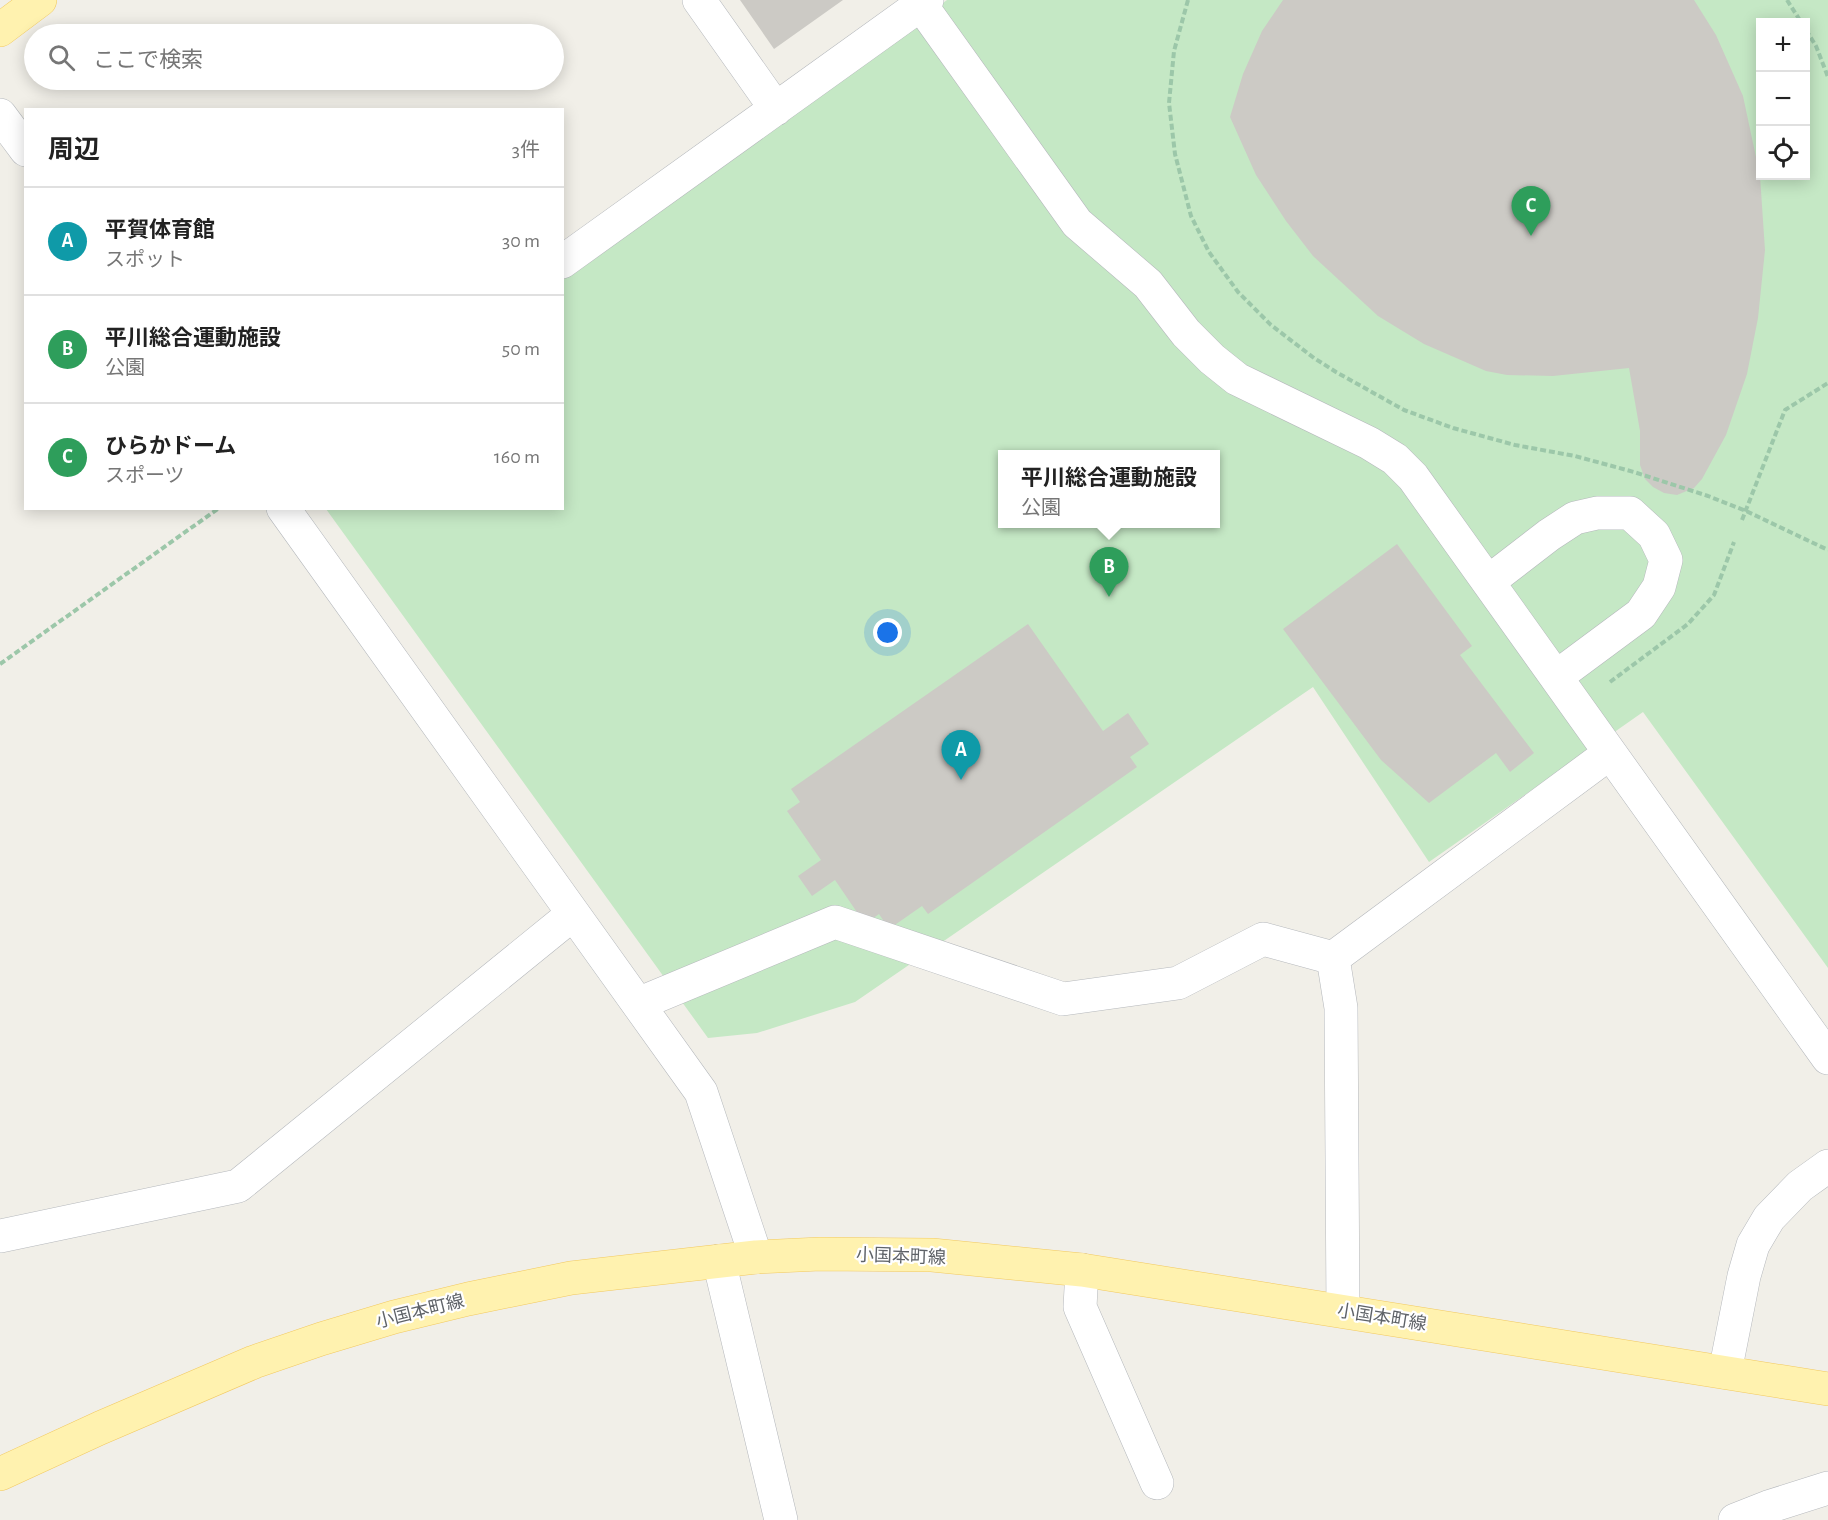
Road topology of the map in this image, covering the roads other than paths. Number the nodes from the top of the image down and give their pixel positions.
1 (40, 0) edge
2 (699, 0) edge
3 (924, 2) edge
4 (0, 30) edge
5 (776, 109) junction
6 (0, 115) edge
7 (24, 147) edge
8 (564, 261) edge
9 (284, 510) edge
10 (1488, 582) junction
11 (1556, 677) junction
12 (1611, 753) junction
13 (573, 914) junction
14 (1333, 958) junction
15 (638, 1004) junction
16 (1828, 1058) edge
17 (1828, 1166) edge
18 (0, 1236) edge
19 (756, 1257) junction
20 (719, 1261) junction
21 (1082, 1270) junction
22 (1343, 1311) junction
23 (1725, 1372) junction
24 (1828, 1389) edge
25 (0, 1474) edge
26 (1157, 1483) dead end
27 (1828, 1488) edge
28 (781, 1520) edge
29 (1734, 1520) edge

1 - 4 main road
2 - 5 street
3 - 5 street
3 - 10 street
5 - 8 street
6 - 7 street
9 - 13 street
10 - 11 street
10 - 11 street
11 - 12 street
12 - 14 street
12 - 16 street
13 - 15 street
13 - 18 street
14 - 15 street
14 - 22 street
15 - 19 street
17 - 23 street
19 - 20 main road, 小国本町線
19 - 21 main road, 小国本町線
20 - 25 main road, 小国本町線
20 - 28 street
21 - 22 main road, 小国本町線
21 - 26 street
22 - 23 main road, 小国本町線
23 - 24 main road, 小国本町線
27 - 29 street

